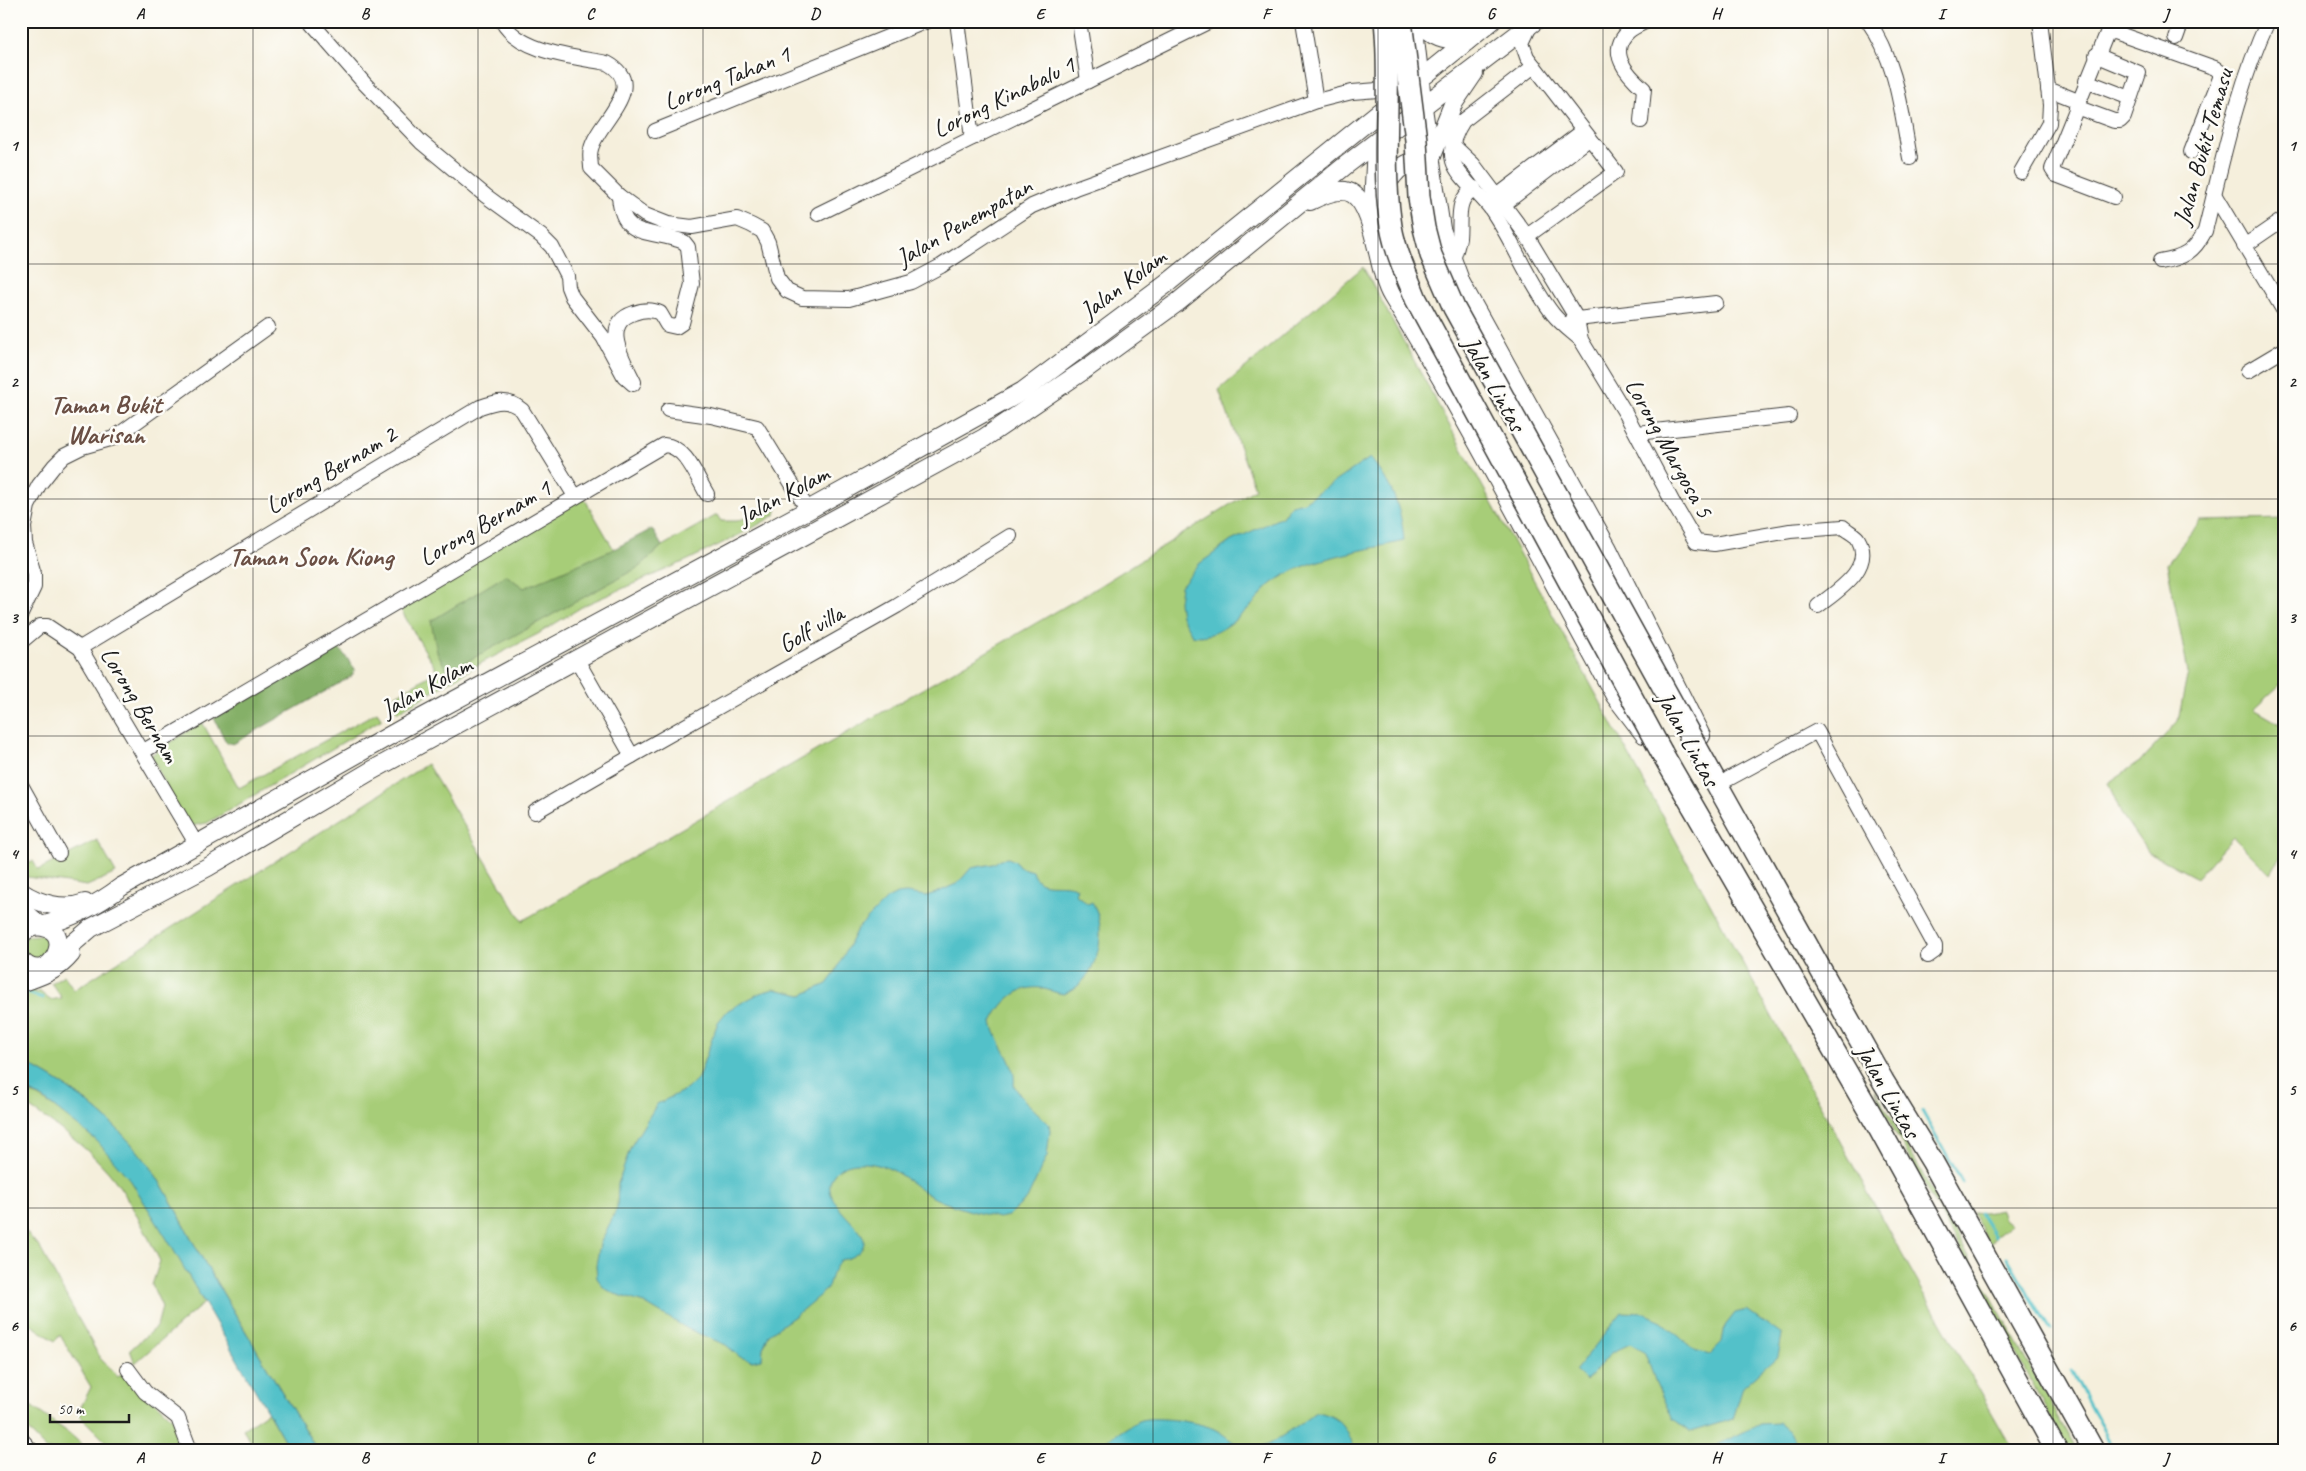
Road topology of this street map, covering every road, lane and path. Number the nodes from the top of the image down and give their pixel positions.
1 (310, 21) edge
2 (502, 21) edge
3 (927, 21) edge
4 (957, 21) edge
5 (1079, 21) edge
6 (1210, 21) edge
7 (1303, 21) edge
8 (1376, 21) edge
9 (1385, 21) edge
10 (1401, 21) edge
11 (1414, 21) edge
12 (1419, 21) edge
13 (1436, 21) edge
14 (1483, 21) edge
15 (1492, 21) edge
16 (1647, 21) edge
17 (1868, 21) edge
18 (2040, 21) edge
19 (2182, 21) edge
20 (2268, 21) edge
21 (1534, 22) edge
22 (1191, 26) edge
23 (2176, 38) dead end
24 (1467, 41) junction
25 (2096, 56) junction
26 (1482, 62) junction
27 (1534, 66) junction
28 (1421, 77) junction
29 (1088, 81) junction
30 (2086, 81) junction
31 (2048, 89) junction
32 (1378, 90) junction
33 (2130, 98) junction
34 (1316, 101) junction
35 (2050, 105) junction
36 (2076, 107) junction
37 (1423, 108) junction
38 (1379, 112) junction
39 (1641, 121) dead end
40 (655, 131) dead end
41 (1586, 135) junction
42 (972, 138) junction
43 (1376, 142) junction
44 (1453, 145) junction
45 (2191, 152) dead end
46 (1432, 157) junction
47 (1910, 158) dead end
48 (2021, 172) dead end
49 (1335, 174) junction
50 (1297, 178) junction
51 (1474, 188) junction
52 (2214, 194) junction
53 (619, 196) junction
54 (2114, 197) dead end
55 (1497, 203) junction
56 (1375, 207) junction
57 (1438, 207) junction
58 (818, 214) dead end
59 (1286, 216) junction
60 (2285, 218) edge
61 (1372, 227) junction
62 (1527, 236) junction
63 (2244, 246) junction
64 (1453, 260) junction
65 (2160, 262) dead end
66 (1716, 303) dead end
67 (2285, 313) edge
68 (1577, 320) junction
69 (1563, 325) junction
70 (268, 327) dead end
71 (1581, 340) junction
72 (2285, 348) edge
73 (2248, 371) dead end
74 (668, 410) dead end
75 (1790, 416) dead end
76 (1637, 433) junction
77 (707, 494) dead end
78 (574, 496) junction
79 (808, 510) junction
80 (1010, 536) dead end
81 (25, 553) edge
82 (628, 606) junction
83 (1818, 606) dead end
84 (21, 614) edge
85 (654, 617) junction
86 (21, 642) edge
87 (80, 648) junction
88 (577, 660) junction
89 (142, 752) junction
90 (1662, 752) junction
91 (632, 756) junction
92 (1716, 782) junction
93 (21, 785) edge
94 (536, 812) dead end
95 (197, 845) junction
96 (59, 853) dead end
97 (121, 887) junction
98 (21, 892) edge
99 (21, 909) edge
100 (106, 921) junction
101 (41, 926) junction
102 (21, 935) edge
103 (1928, 956) dead end
104 (56, 958) junction
105 (26, 967) edge
106 (21, 983) edge
107 (1883, 1081) junction
108 (1880, 1130) junction
109 (128, 1369) dead end
110 (21, 1439) edge
111 (31, 1450) edge
112 (190, 1450) edge
113 (2056, 1450) edge
114 (2094, 1450) edge

1 - 53 street
2 - 53 street, Jalan Penempatan
3 - 40 street, Lorong Tahan 1
4 - 42 street
5 - 29 street
6 - 22 street, Lorong Kinabalu 1
7 - 34 street
8 - 32 main road
9 - 90 highway, Jalan Lintas, bridge
10 - 92 highway, Jalan Lintas, bridge
11 - 28 main road
12 - 24 main road
13 - 14 main road
15 - 24 main road, Jalan Kolam
16 - 39 street
17 - 47 street
18 - 31 street
19 - 23 street
20 - 52 street, Jalan Bukit Temasu
21 - 26 main road, Jalan Kolam
21 - 27 street
22 - 29 street, Lorong Kinabalu 1
24 - 28 main road, Jalan Kolam
25 - 30 street
25 - 33 street
25 - 45 street
26 - 37 main road, Jalan Kolam
26 - 46 main road
27 - 41 street
27 - 44 street
28 - 37 main road
28 - 38 main road, Jalan Kolam
29 - 42 street, Lorong Kinabalu 1
30 - 33 street
30 - 36 street
31 - 35 street
31 - 36 street
32 - 34 street, Jalan Penempatan
32 - 38 main road
33 - 36 street
34 - 53 street, Jalan Penempatan
35 - 36 street
35 - 48 street
36 - 54 street
37 - 43 main road, Jalan Kolam
37 - 46 main road
38 - 43 main road
38 - 50 main road, Jalan Kolam
41 - 55 street
41 - 62 street
42 - 58 street, Lorong Kinabalu 1
43 - 49 main road, Jalan Kolam
43 - 56 main road
44 - 51 street
44 - 55 street
46 - 57 main road
49 - 50 main road
49 - 59 main road, Jalan Kolam
50 - 79 main road, Jalan Kolam
51 - 55 street
51 - 64 street
52 - 63 street
52 - 65 street, Jalan Bukit Temasu
55 - 62 street, Lorong Margosa 5
55 - 69 street, Lorong Margosa 5
56 - 57 main road
56 - 61 main road
57 - 64 main road, Jalan Lintas
59 - 61 main road
59 - 85 main road, Jalan Kolam
60 - 63 street
61 - 90 main road
62 - 68 street, Lorong Margosa 5
63 - 67 street
64 - 92 main road, Jalan Lintas
66 - 68 street
68 - 69 street
68 - 71 street, Lorong Margosa 5
69 - 71 street, Lorong Margosa 5
70 - 81 street
71 - 76 street, Lorong Margosa 5
72 - 73 street
74 - 79 street
75 - 76 street
76 - 83 street, Lorong Margosa 5
77 - 78 street, Lorong Bernam 1
78 - 87 street, Lorong Bernam 2
78 - 89 street, Lorong Bernam 1
79 - 82 main road, Jalan Kolam
80 - 91 street, Golf villa
81 - 84 street
82 - 85 main road
82 - 95 main road, Jalan Kolam
85 - 88 main road, Jalan Kolam
86 - 87 street, Lorong Bernam
87 - 89 street, Lorong Bernam
88 - 91 street
88 - 100 main road, Jalan Kolam
89 - 95 street, Lorong Bernam
90 - 108 highway, Jalan Lintas
91 - 94 street, Golf villa
92 - 103 street
92 - 107 highway, Jalan Lintas
93 - 96 street
95 - 97 main road, Jalan Kolam
97 - 98 main road
97 - 101 main road, Jalan Kolam
99 - 101 main road
100 - 104 main road, Jalan Kolam
100 - 106 main road, Jalan Kolam
101 - 102 main road, Jalan Kolam
101 - 104 main road
104 - 105 main road, Jalan Kolam
107 - 108 highway
107 - 114 highway, Jalan Lintas
108 - 113 highway, Jalan Lintas
109 - 112 street
110 - 111 street

